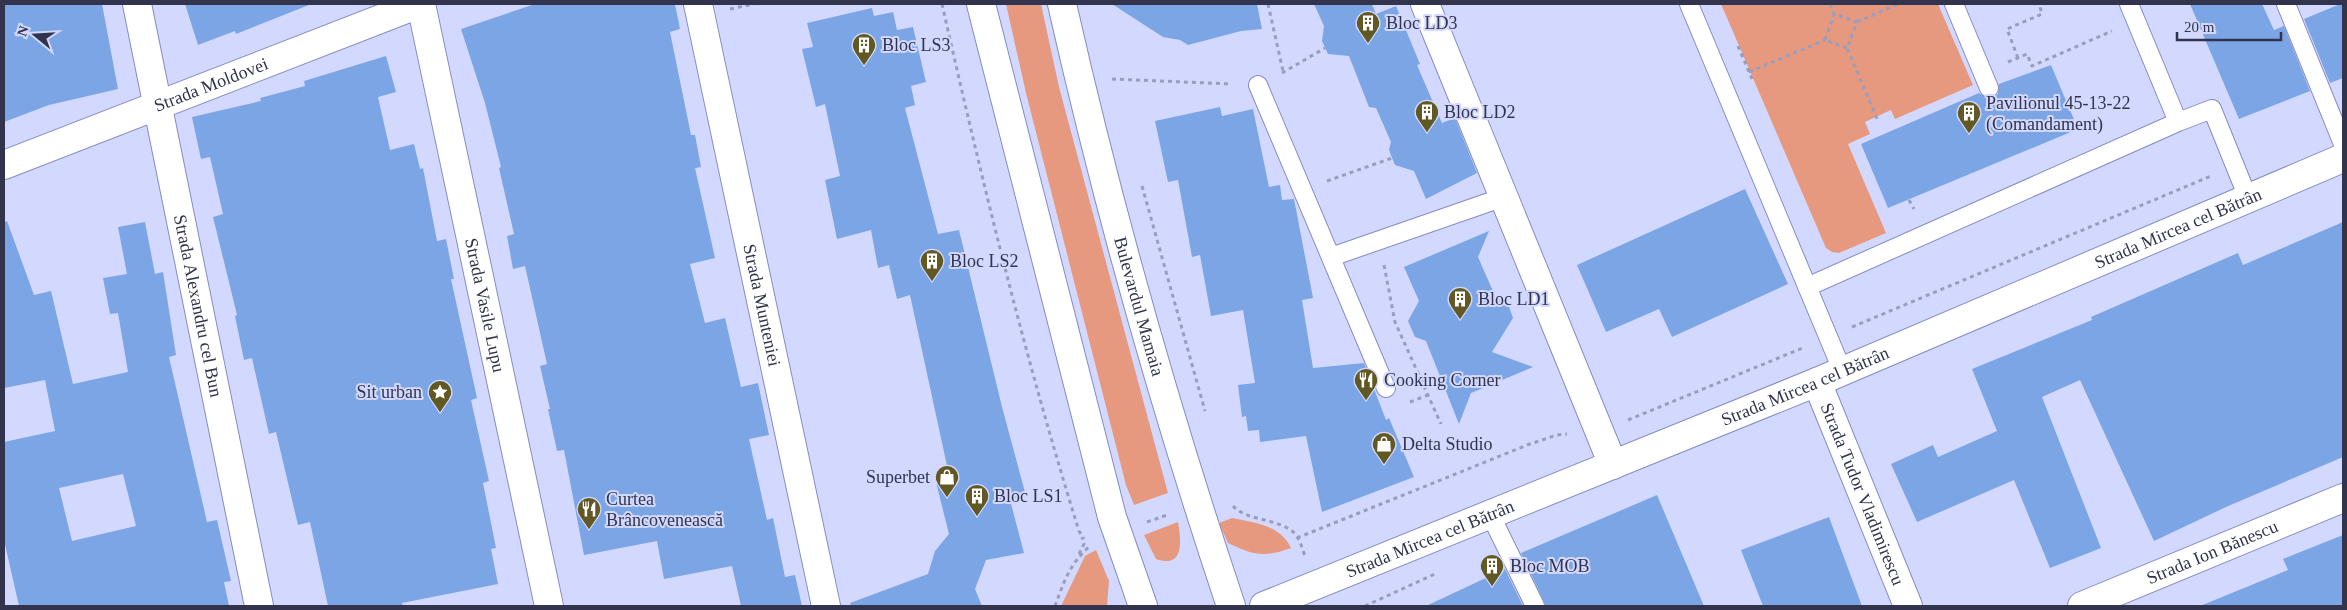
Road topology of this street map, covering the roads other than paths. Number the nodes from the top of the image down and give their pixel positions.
1 (136, 4) edge
2 (420, 4) edge
3 (698, 4) edge
4 (981, 4) edge
5 (1062, 4) edge
6 (1425, 4) edge
7 (1689, 4) edge
8 (1954, 4) edge
9 (2129, 4) edge
10 (2286, 4) edge
11 (1258, 86) road end
12 (1989, 88) road end
13 (157, 106) junction
14 (2178, 122) junction
15 (2343, 144) edge
16 (2343, 158) edge
17 (4, 165) edge
18 (1504, 197) junction
19 (2248, 198) junction
20 (1331, 257) junction
21 (1807, 287) junction
22 (1842, 370) junction
23 (1817, 382) junction
24 (1386, 388) dead end
25 (1613, 465) junction
26 (2343, 498) edge
27 (1490, 514) junction
28 (259, 606) edge
29 (549, 606) edge
30 (826, 606) edge
31 (1143, 606) edge
32 (1230, 606) edge
33 (1264, 606) edge
34 (1535, 606) edge
35 (1908, 606) edge
36 (2082, 606) edge

1 - 13 street, Strada Alexandru cel Bun
2 - 13 street, Strada Moldovei
2 - 29 street, Strada Vasile Lupu
3 - 30 street, Strada Munteniei
4 - 31 street
5 - 32 street, Bulevardul Mamaia
6 - 18 street
7 - 21 lane
8 - 12 lane
9 - 14 lane
10 - 15 lane
11 - 20 lane
13 - 17 street, Strada Moldovei
13 - 28 street, Strada Alexandru cel Bun
14 - 19 lane
14 - 21 lane
16 - 19 street, Strada Mircea cel Bătrân
18 - 20 lane
18 - 25 street
19 - 22 street, Strada Mircea cel Bătrân
20 - 24 lane
21 - 22 lane
22 - 23 street, Strada Mircea cel Bătrân
23 - 25 street, Strada Mircea cel Bătrân
23 - 35 street, Strada Tudor Vladimirescu
25 - 27 street, Strada Mircea cel Bătrân
26 - 36 street, Strada Ion Bănescu
27 - 33 street, Strada Mircea cel Bătrân
27 - 34 lane

